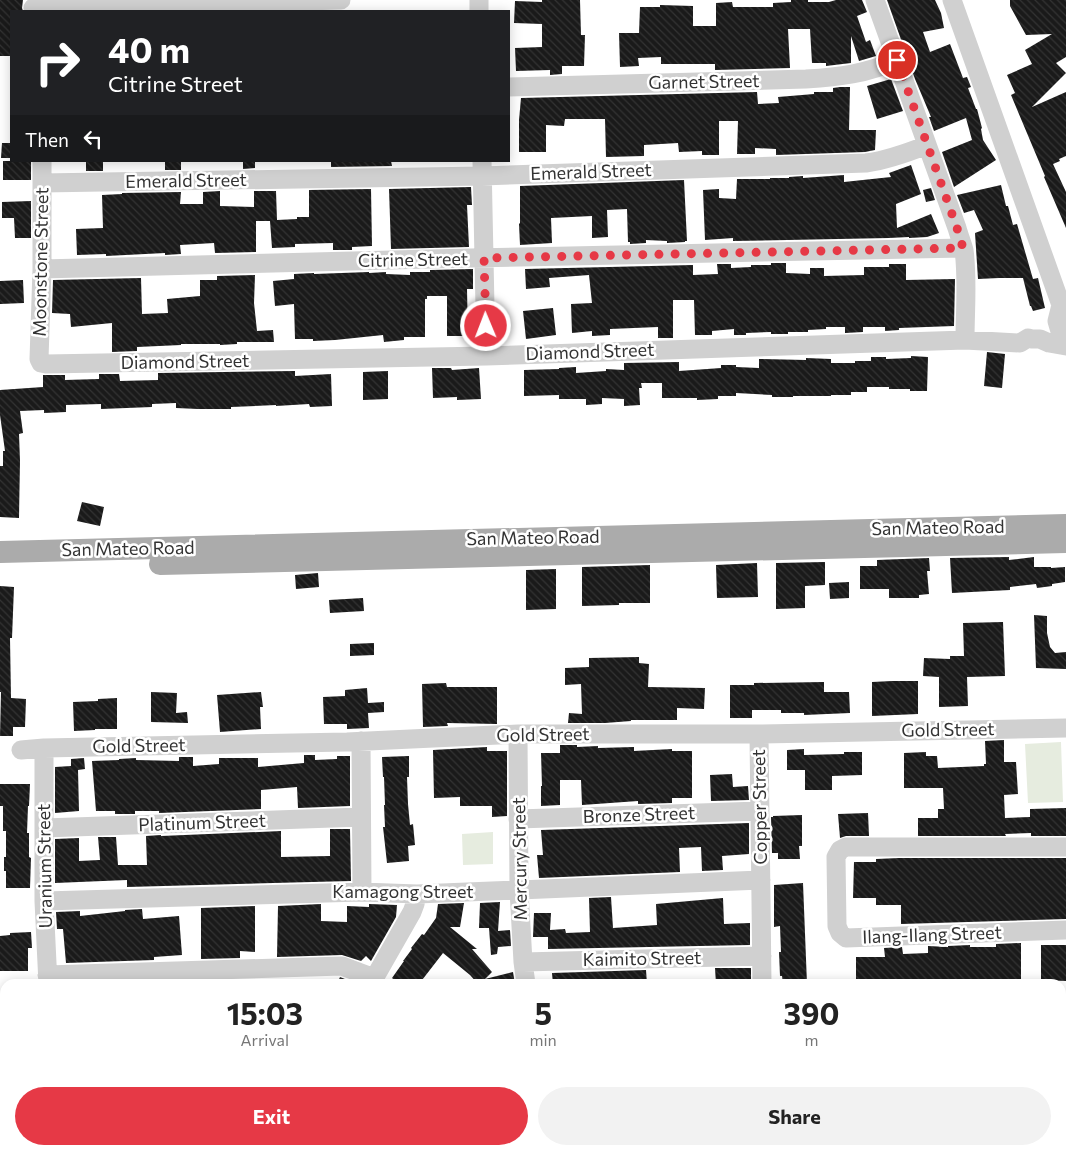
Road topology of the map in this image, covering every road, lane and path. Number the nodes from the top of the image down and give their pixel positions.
1 (335, 0) edge
2 (341, 0) edge
3 (876, 0) edge
4 (952, 0) edge
5 (32, 6) edge
6 (897, 60) junction
7 (510, 87) edge
8 (928, 145) junction
9 (42, 162) edge
10 (482, 168) edge
11 (42, 183) junction
12 (963, 248) junction
13 (484, 258) junction
14 (42, 269) junction
15 (1063, 308) edge
16 (965, 340) junction
17 (1060, 345) edge
18 (486, 356) junction
19 (41, 363) joint
20 (1066, 525) edge
21 (1066, 542) edge
22 (8, 560) edge
23 (1066, 728) edge
24 (518, 734) junction
25 (759, 734) junction
26 (361, 742) junction
27 (44, 748) junction
28 (21, 750) dead end
29 (760, 812) junction
30 (362, 817) junction
31 (518, 819) junction
32 (44, 828) junction
33 (1066, 847) edge
34 (761, 880) junction
35 (519, 890) junction
36 (362, 892) junction
37 (417, 894) junction
38 (44, 901) junction
39 (1066, 930) edge
40 (762, 956) junction
41 (523, 962) junction
42 (48, 979) edge
43 (368, 979) edge
44 (373, 979) edge
45 (525, 979) edge
46 (762, 979) edge

1 - 2 street
1 - 5 street
3 - 6 street
4 - 15 street
6 - 7 street, Garnet Street
6 - 8 street
8 - 10 street, Emerald Street
8 - 12 street
9 - 11 street, Moonstone Street
10 - 11 street, Emerald Street
10 - 13 street
11 - 14 street, Moonstone Street
12 - 13 street, Citrine Street
12 - 16 street
13 - 14 street, Citrine Street
13 - 18 street
14 - 19 street, Moonstone Street
15 - 17 street
16 - 17 street, Diamond Street
16 - 18 street, Diamond Street
18 - 19 street, Diamond Street
20 - 22 main road, San Mateo Road
21 - 22 main road, San Mateo Road
23 - 25 street, Gold Street
24 - 25 street, Gold Street
24 - 26 street, Gold Street
24 - 31 street, Mercury Street
25 - 29 street, Copper Street
26 - 27 street, Gold Street
26 - 30 street
27 - 28 street, Gold Street
27 - 32 street, Uranium Street
29 - 31 street, Bronze Street
29 - 34 street, Copper Street
30 - 32 street, Platinum Street
30 - 36 street
31 - 35 street, Mercury Street
32 - 38 street, Uranium Street
33 - 39 street, Ilang-Ilang Street
34 - 35 street, Kamagong Street
34 - 40 street, Copper Street
35 - 37 street, Kamagong Street
35 - 41 street, Mercury Street
36 - 37 street, Kamagong Street
36 - 38 street, Kamagong Street
37 - 44 street
38 - 42 street, Uranium Street
40 - 41 street, Kaimito Street
40 - 46 street, Copper Street
41 - 45 street, Mercury Street
42 - 43 street

